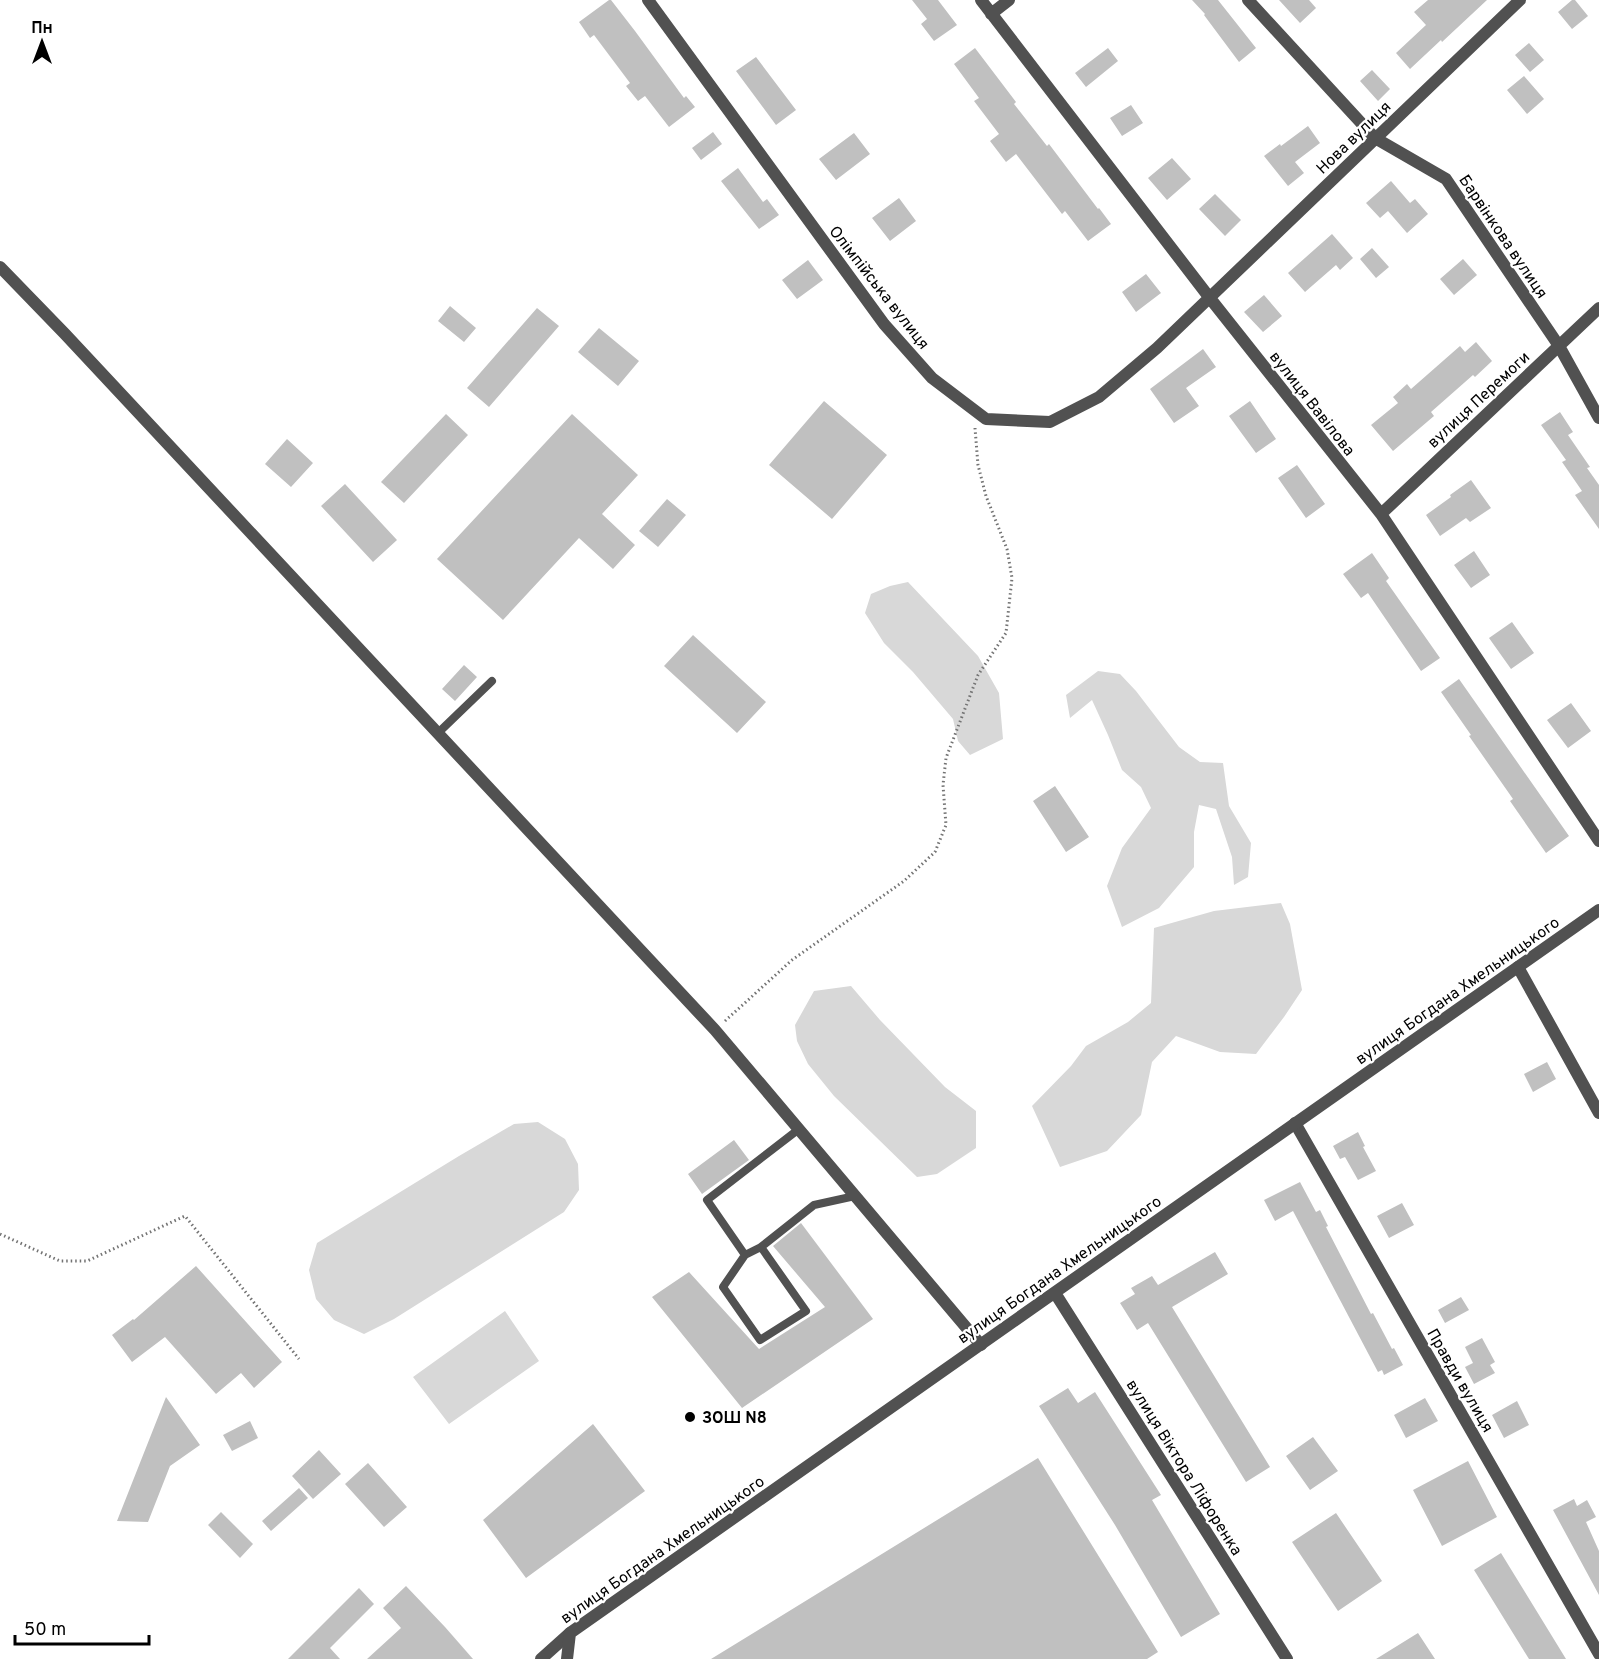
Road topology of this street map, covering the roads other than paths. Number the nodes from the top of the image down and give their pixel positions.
1 (648, 0) edge
2 (981, 0) edge
3 (1009, 0) edge
4 (1248, 0) edge
5 (1520, 0) edge
6 (991, 14) junction
7 (1375, 138) junction
8 (0, 267) edge
9 (1209, 297) junction
10 (1599, 308) edge
11 (1559, 346) junction
12 (1599, 418) edge
13 (1381, 514) junction
14 (492, 681) dead end
15 (438, 733) junction
16 (1599, 841) edge
17 (1599, 910) edge
18 (1518, 967) junction
19 (1599, 1113) edge
20 (1295, 1123) junction
21 (799, 1129) junction
22 (855, 1196) junction
23 (761, 1247) junction
24 (746, 1255) junction
25 (1055, 1293) junction
26 (981, 1345) junction
27 (570, 1633) junction
28 (1599, 1654) edge
29 (541, 1659) edge
30 (567, 1659) edge
31 (1287, 1659) edge

1 - 9 street, Олімпійська вулиця
2 - 6 street, вулиця Вавілова
3 - 6 street
4 - 7 street, Барвінкова вулиця
5 - 7 street, Нова вулиця
6 - 9 street, вулиця Вавілова
7 - 9 street, Нова вулиця
7 - 11 street, Барвінкова вулиця
8 - 15 street
9 - 13 street, вулиця Вавілова
10 - 11 street, вулиця Перемоги
11 - 12 street, Барвінкова вулиця
11 - 13 street, вулиця Перемоги
13 - 16 street, вулиця Вавілова
14 - 15 lane
15 - 21 street
17 - 18 street, вулиця Богдана Хмельницького
18 - 19 street
18 - 20 street, вулиця Богдана Хмельницького
20 - 25 street, вулиця Богдана Хмельницького
20 - 28 street, Правди вулиця
21 - 22 street
21 - 24 lane
22 - 23 lane
22 - 26 street
23 - 24 lane
23 - 24 lane
25 - 26 street, вулиця Богдана Хмельницького
25 - 31 street, вулиця Віктора Ліфоренка
26 - 27 street, вулиця Богдана Хмельницького
27 - 29 street, вулиця Богдана Хмельницького
27 - 30 street

